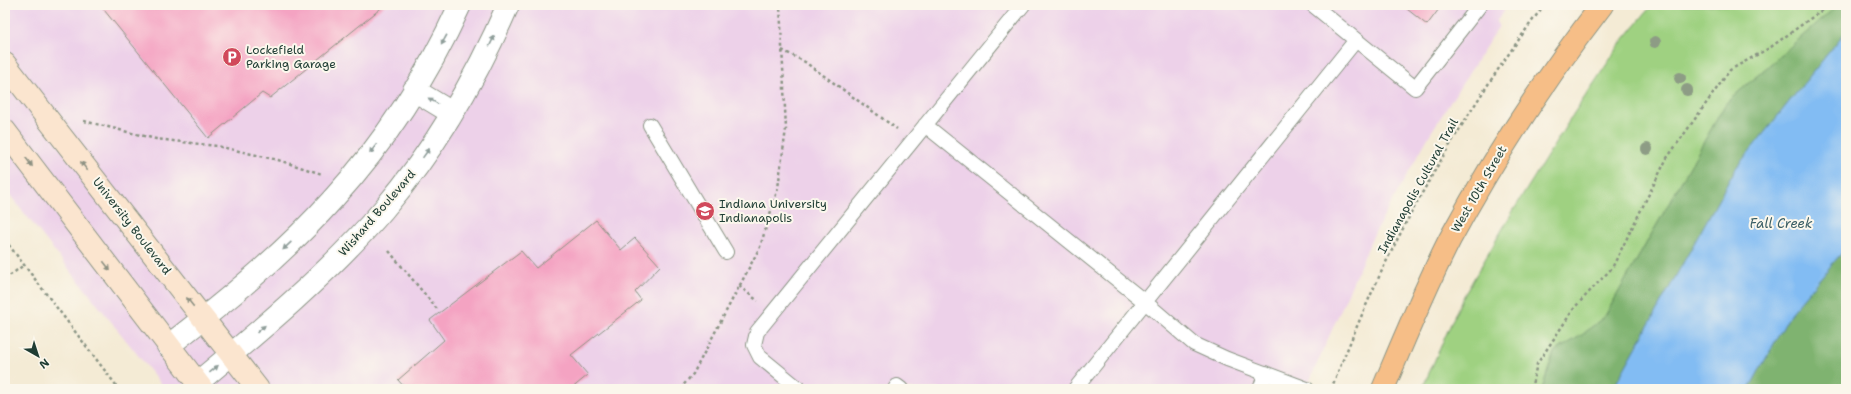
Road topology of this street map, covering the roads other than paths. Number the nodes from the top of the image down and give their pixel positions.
1 (460, 5) edge
2 (508, 5) edge
3 (1023, 5) edge
4 (1313, 5) edge
5 (1480, 5) edge
6 (1602, 5) edge
7 (1356, 40) junction
8 (5, 64) edge
9 (414, 90) junction
10 (452, 113) junction
11 (650, 125) dead end
12 (926, 125) junction
13 (5, 131) edge
14 (726, 252) dead end
15 (1145, 302) junction
16 (203, 319) junction
17 (168, 346) junction
18 (231, 354) junction
19 (1266, 374) junction
20 (199, 386) edge
21 (258, 389) edge
22 (799, 389) edge
23 (895, 389) edge
24 (901, 389) edge
25 (1075, 389) edge
26 (1260, 389) edge
27 (1307, 389) edge
28 (1383, 389) edge

1 -> 9 street
10 -> 2 street, Wishard Boulevard
3 - 12 lane
4 - 7 lane
5 - 7 lane
6 - 28 main road, West 10th Street
7 - 15 lane
16 -> 8 street, University Boulevard
10 -> 9 street
9 -> 16 street
18 -> 10 street, Wishard Boulevard
11 - 14 lane
12 - 15 lane
12 - 22 lane
13 -> 17 street
15 - 19 lane
15 - 25 lane
16 - 17 street
16 - 18 street, University Boulevard
17 - 20 street
20 -> 18 street, Wishard Boulevard
18 - 21 street, University Boulevard
19 - 26 lane
19 - 27 lane
23 - 24 lane

